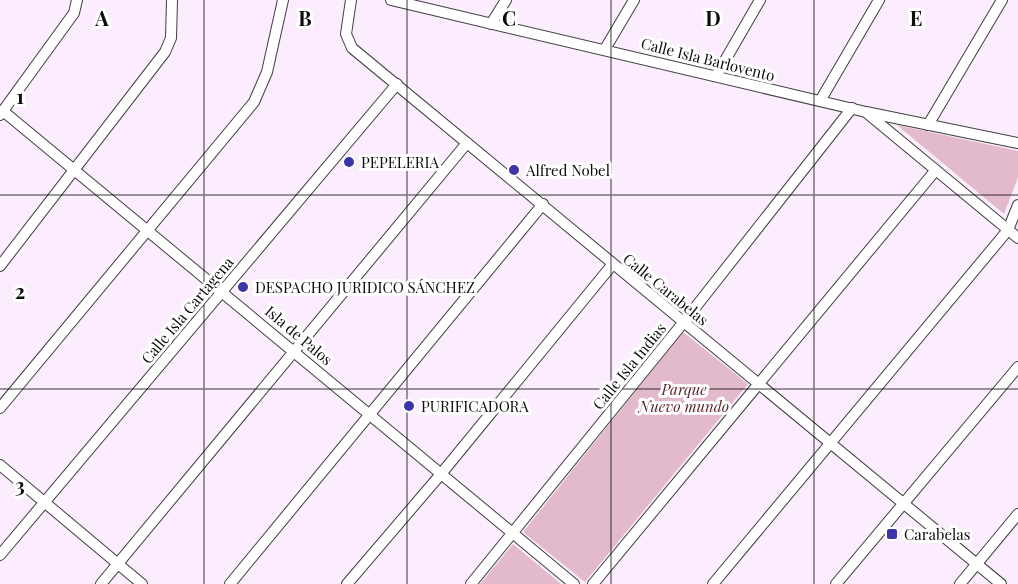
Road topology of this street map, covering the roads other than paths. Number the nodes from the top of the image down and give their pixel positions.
1 (77, 0) edge
2 (172, 0) edge
3 (283, 0) edge
4 (351, 0) edge
5 (391, 0) edge
6 (506, 0) edge
7 (634, 0) edge
8 (760, 0) edge
9 (879, 0) edge
10 (1002, 0) edge
11 (491, 24) junction
12 (605, 50) junction
13 (716, 76) junction
14 (397, 84) junction
15 (820, 101) junction
16 (852, 108) junction
17 (866, 112) junction
18 (2, 113) edge
19 (928, 125) junction
20 (467, 142) junction
21 (1018, 143) edge
22 (76, 171) junction
23 (935, 171) junction
24 (543, 204) junction
25 (1018, 206) edge
26 (147, 230) junction
27 (1008, 230) junction
28 (1018, 238) edge
29 (612, 265) junction
30 (0, 266) edge
31 (222, 291) junction
32 (683, 323) junction
33 (293, 350) junction
34 (1018, 367) edge
35 (758, 383) junction
36 (0, 408) edge
37 (370, 414) junction
38 (831, 444) junction
39 (0, 465) edge
40 (441, 474) junction
41 (44, 501) junction
42 (904, 504) junction
43 (1018, 514) edge
44 (513, 534) junction
45 (0, 555) edge
46 (118, 564) junction
47 (976, 564) junction
48 (101, 584) edge
49 (142, 584) edge
50 (230, 584) edge
51 (347, 584) edge
52 (471, 584) edge
53 (574, 584) edge
54 (594, 584) edge
55 (713, 584) edge
56 (836, 584) edge
57 (960, 584) edge
58 (1000, 584) edge

1 - 18 street
2 - 22 street
3 - 26 street
4 - 14 street, Calle Carabelas
5 - 11 street, Calle Isla Barlovento
6 - 11 street
7 - 12 street
8 - 13 street
9 - 15 street
10 - 19 street
11 - 12 street, Calle Isla Barlovento
12 - 13 street, Calle Isla Barlovento
13 - 15 street, Calle Isla Barlovento
14 - 20 street, Calle Carabelas
14 - 31 street, Calle Isla Cartagena
15 - 16 street, Calle Isla Barlovento
16 - 17 street, Calle Isla Barlovento
16 - 32 street, Calle Isla Indias
17 - 19 street, Calle Isla Barlovento
17 - 23 street
18 - 22 street, Isla de Palos
19 - 21 street, Calle Isla Barlovento
20 - 24 street, Calle Carabelas
20 - 33 street
22 - 26 street, Isla de Palos
22 - 30 street
23 - 27 street
23 - 35 street
24 - 29 street, Calle Carabelas
24 - 37 street
25 - 27 street
26 - 31 street, Isla de Palos
26 - 36 street
27 - 28 street
27 - 38 street
29 - 32 street, Calle Carabelas
29 - 40 street
31 - 33 street, Isla de Palos
31 - 41 street, Calle Isla Cartagena
32 - 35 street, Calle Carabelas
32 - 44 street, Calle Isla Indias
33 - 37 street, Isla de Palos
33 - 46 street
34 - 42 street
35 - 38 street, Calle Carabelas
35 - 54 street
37 - 40 street, Isla de Palos
37 - 50 street
38 - 42 street, Calle Carabelas
38 - 55 street
39 - 41 street
40 - 44 street, Isla de Palos
40 - 51 street
41 - 45 street, Calle Isla Cartagena
41 - 46 street
42 - 47 street, Calle Carabelas
42 - 56 street
43 - 47 street
44 - 52 street, Calle Isla Indias
44 - 53 street, Isla de Palos
46 - 48 street
46 - 49 street
47 - 57 street
47 - 58 street, Calle Carabelas

